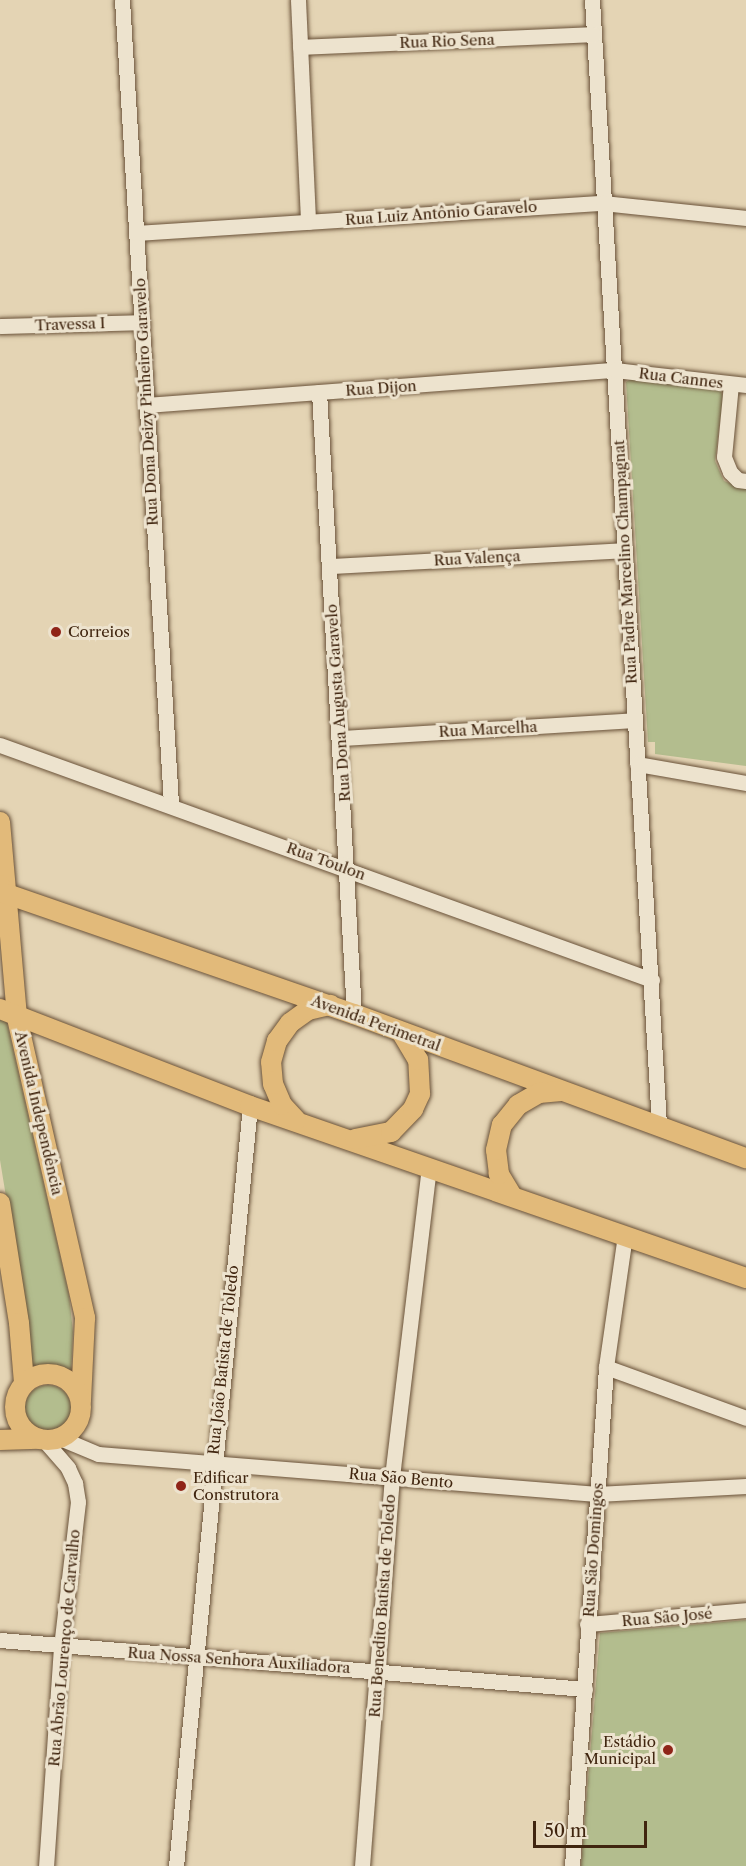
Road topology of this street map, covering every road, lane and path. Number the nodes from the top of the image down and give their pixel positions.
1 (122, 0) edge
2 (298, 0) edge
3 (592, 0) edge
4 (594, 34) junction
5 (300, 47) junction
6 (603, 204) junction
7 (746, 218) edge
8 (308, 222) junction
9 (136, 232) junction
10 (140, 322) junction
11 (0, 326) edge
12 (615, 370) junction
13 (739, 385) edge
14 (319, 392) junction
15 (146, 405) junction
16 (746, 481) edge
17 (625, 550) junction
18 (330, 566) junction
19 (634, 720) junction
20 (342, 738) junction
21 (0, 745) edge
22 (637, 764) junction
23 (746, 783) edge
24 (171, 804) junction
25 (0, 822) edge
26 (348, 869) junction
27 (2, 889) edge
28 (6, 978) edge
29 (652, 980) junction
30 (330, 1005) junction
31 (9, 1014) edge
32 (354, 1014) junction
33 (401, 1032) junction
34 (562, 1091) junction
35 (250, 1106) junction
36 (297, 1121) junction
37 (659, 1125) junction
38 (350, 1139) junction
39 (746, 1158) edge
40 (429, 1168) junction
41 (512, 1196) junction
42 (0, 1203) edge
43 (626, 1235) junction
44 (746, 1278) edge
45 (606, 1367) junction
46 (24, 1383) junction
47 (81, 1401) junction
48 (7, 1408) edge
49 (746, 1419) edge
50 (47, 1439) junction
51 (0, 1440) edge
52 (213, 1461) junction
53 (392, 1477) junction
54 (746, 1486) edge
55 (597, 1494) junction
56 (746, 1610) edge
57 (587, 1624) junction
58 (0, 1640) edge
59 (60, 1647) junction
60 (195, 1659) junction
61 (379, 1670) junction
62 (585, 1689) junction
63 (46, 1866) edge
64 (176, 1866) edge
65 (362, 1866) edge
66 (572, 1866) edge

1 - 9 street, Rua Dona Deizy Pinheiro Garavelo
2 - 5 street
3 - 4 street, Rua Padre Marcelino Champagnat
4 - 5 street, Rua Rio Sena
4 - 6 street, Rua Padre Marcelino Champagnat
5 - 8 street
6 - 7 street, Rua Luiz Antônio Garavelo
6 - 8 street, Rua Luiz Antônio Garavelo
6 - 12 street, Rua Padre Marcelino Champagnat
8 - 9 street, Rua Luiz Antônio Garavelo
9 - 10 street, Rua Dona Deizy Pinheiro Garavelo
10 - 11 street, Travessa I
10 - 15 street, Rua Dona Deizy Pinheiro Garavelo
12 - 13 street, Rua Cannes
12 - 14 street, Rua Dijon
12 - 17 street, Rua Padre Marcelino Champagnat
13 - 16 street
14 - 15 street, Rua Dijon
14 - 18 street, Rua Dona Augusta Garavelo
15 - 24 street, Rua Dona Deizy Pinheiro Garavelo
17 - 18 street, Rua Valença
17 - 19 street, Rua Padre Marcelino Champagnat
18 - 20 street, Rua Dona Augusta Garavelo
19 - 20 street, Rua Marcelha
19 - 22 street, Rua Padre Marcelino Champagnat
20 - 26 street, Rua Dona Augusta Garavelo
21 - 24 street, Rua Toulon
22 - 23 street
22 - 29 street, Rua Padre Marcelino Champagnat
24 - 26 street, Rua Toulon
25 - 27 main road, Avenida Independência
26 - 29 street, Rua Toulon
26 - 32 street, Rua Dona Augusta Garavelo
27 - 28 main road, Avenida Independência
27 - 30 main road, Avenida Perimetral
28 - 31 main road, Avenida Independência
29 - 37 street, Rua Padre Marcelino Champagnat
30 - 32 main road, Avenida Perimetral
30 - 36 main road
31 - 35 main road
31 - 47 main road, Avenida Independência
32 - 33 main road, Avenida Perimetral
33 - 34 main road, Avenida Perimetral
33 - 38 main road
34 - 37 main road, Avenida Perimetral
34 - 41 main road
35 - 36 main road
35 - 52 street, Rua João Batista de Toledo
36 - 38 main road
37 - 39 main road, Avenida Perimetral
38 - 40 main road
40 - 41 main road
40 - 53 street, Rua Benedito Batista de Toledo
41 - 43 main road
42 - 46 main road
43 - 44 main road
43 - 45 street, Rua São Domingos
45 - 49 street
45 - 55 street, Rua São Domingos
46 - 47 main road
46 - 48 main road
47 - 50 main road
48 - 50 main road
50 - 51 main road, Rua São Bento
50 - 52 street, Rua São Bento
50 - 59 street, Rua Abrão Lourenço de Carvalho
52 - 53 street, Rua São Bento
52 - 60 street, Rua João Batista de Toledo
53 - 55 street, Rua São Bento
53 - 61 street, Rua Benedito Batista de Toledo
54 - 55 street, Rua São Bento
55 - 57 street, Rua São Domingos
56 - 57 street, Rua São José
57 - 62 street, Rua São Domingos
58 - 59 street, Rua Nossa Senhora Auxiliadora
59 - 60 street, Rua Nossa Senhora Auxiliadora
59 - 63 street, Rua Abrão Lourenço de Carvalho
60 - 61 street, Rua Nossa Senhora Auxiliadora
60 - 64 street, Rua João Batista de Toledo
61 - 62 street, Rua Nossa Senhora Auxiliadora
61 - 65 street, Rua Benedito Batista de Toledo
62 - 66 street, Rua São Domingos

